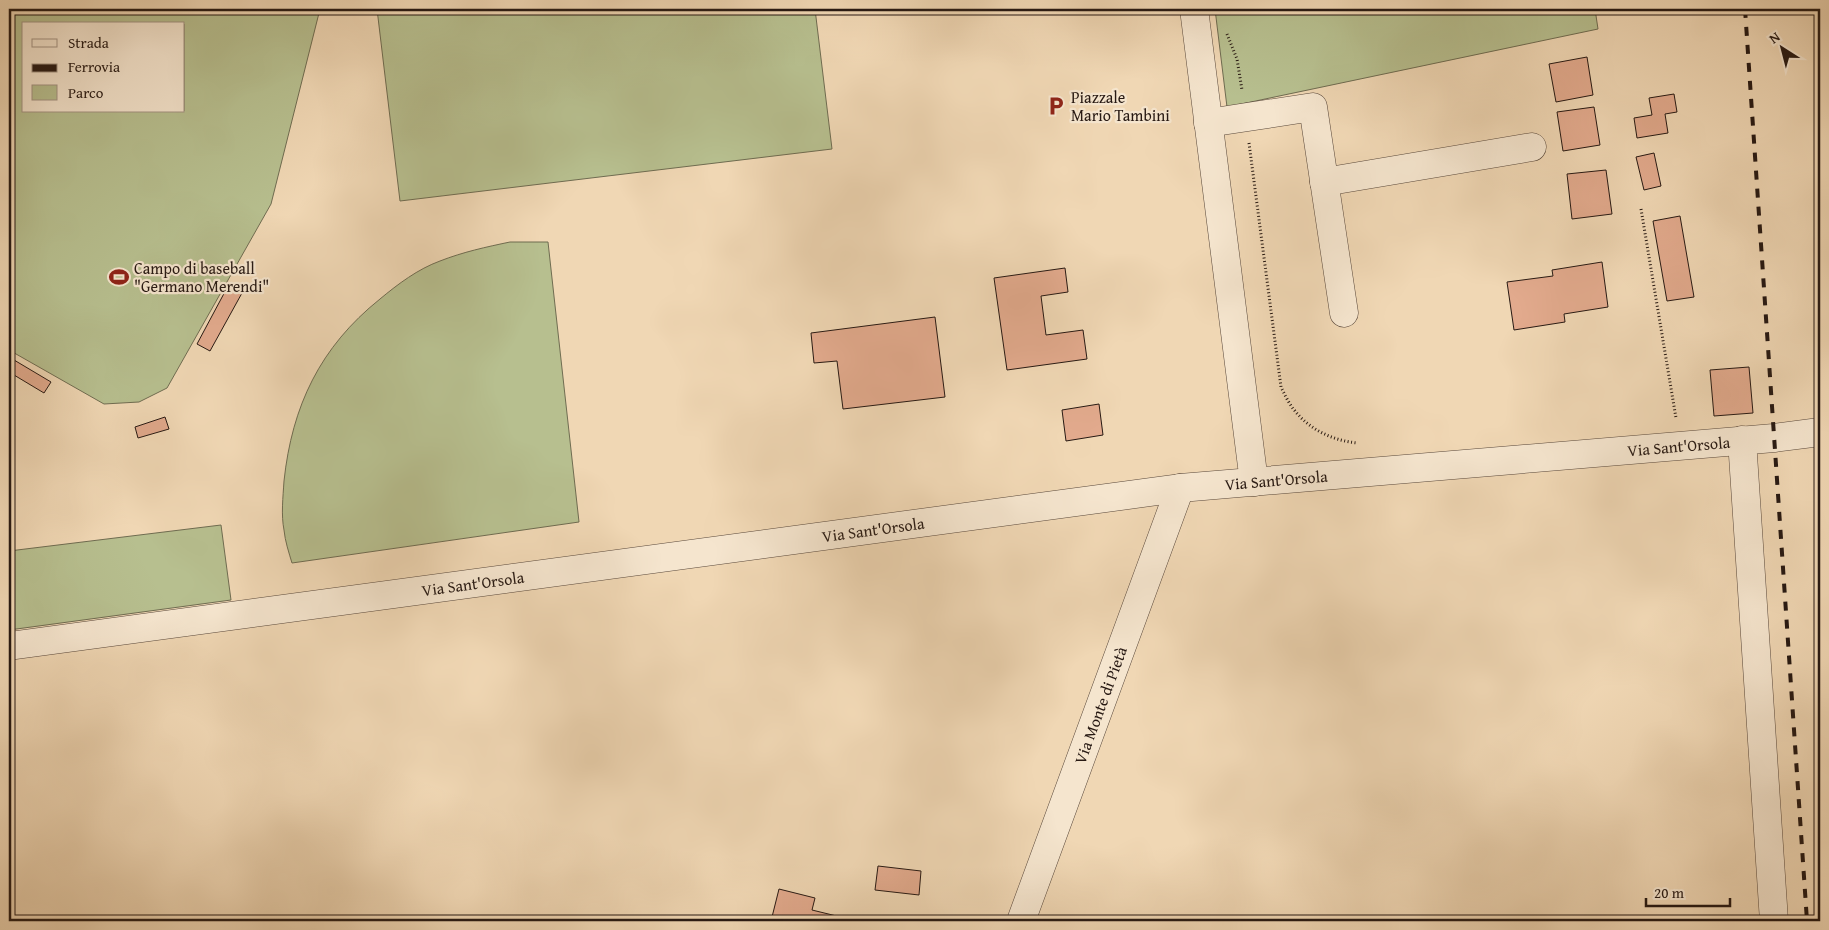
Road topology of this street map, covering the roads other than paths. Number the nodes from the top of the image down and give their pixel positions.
1 (1194, 9) edge
2 (1208, 123) junction
3 (1532, 147) dead end
4 (1324, 182) junction
5 (1344, 313) dead end
6 (1820, 432) edge
7 (1742, 440) junction
8 (1254, 482) junction
9 (1180, 488) junction
10 (9, 646) edge
11 (1021, 921) edge
12 (1774, 921) edge

1 - 2 street
2 - 4 street
2 - 8 street
3 - 4 street
4 - 5 street
6 - 7 street, Via Sant'Orsola
7 - 8 street, Via Sant'Orsola
7 - 12 street, Via Sant'Orsola
8 - 9 street, Via Sant'Orsola
9 - 10 street, Via Sant'Orsola
9 - 11 street, Via Monte di Pietà

